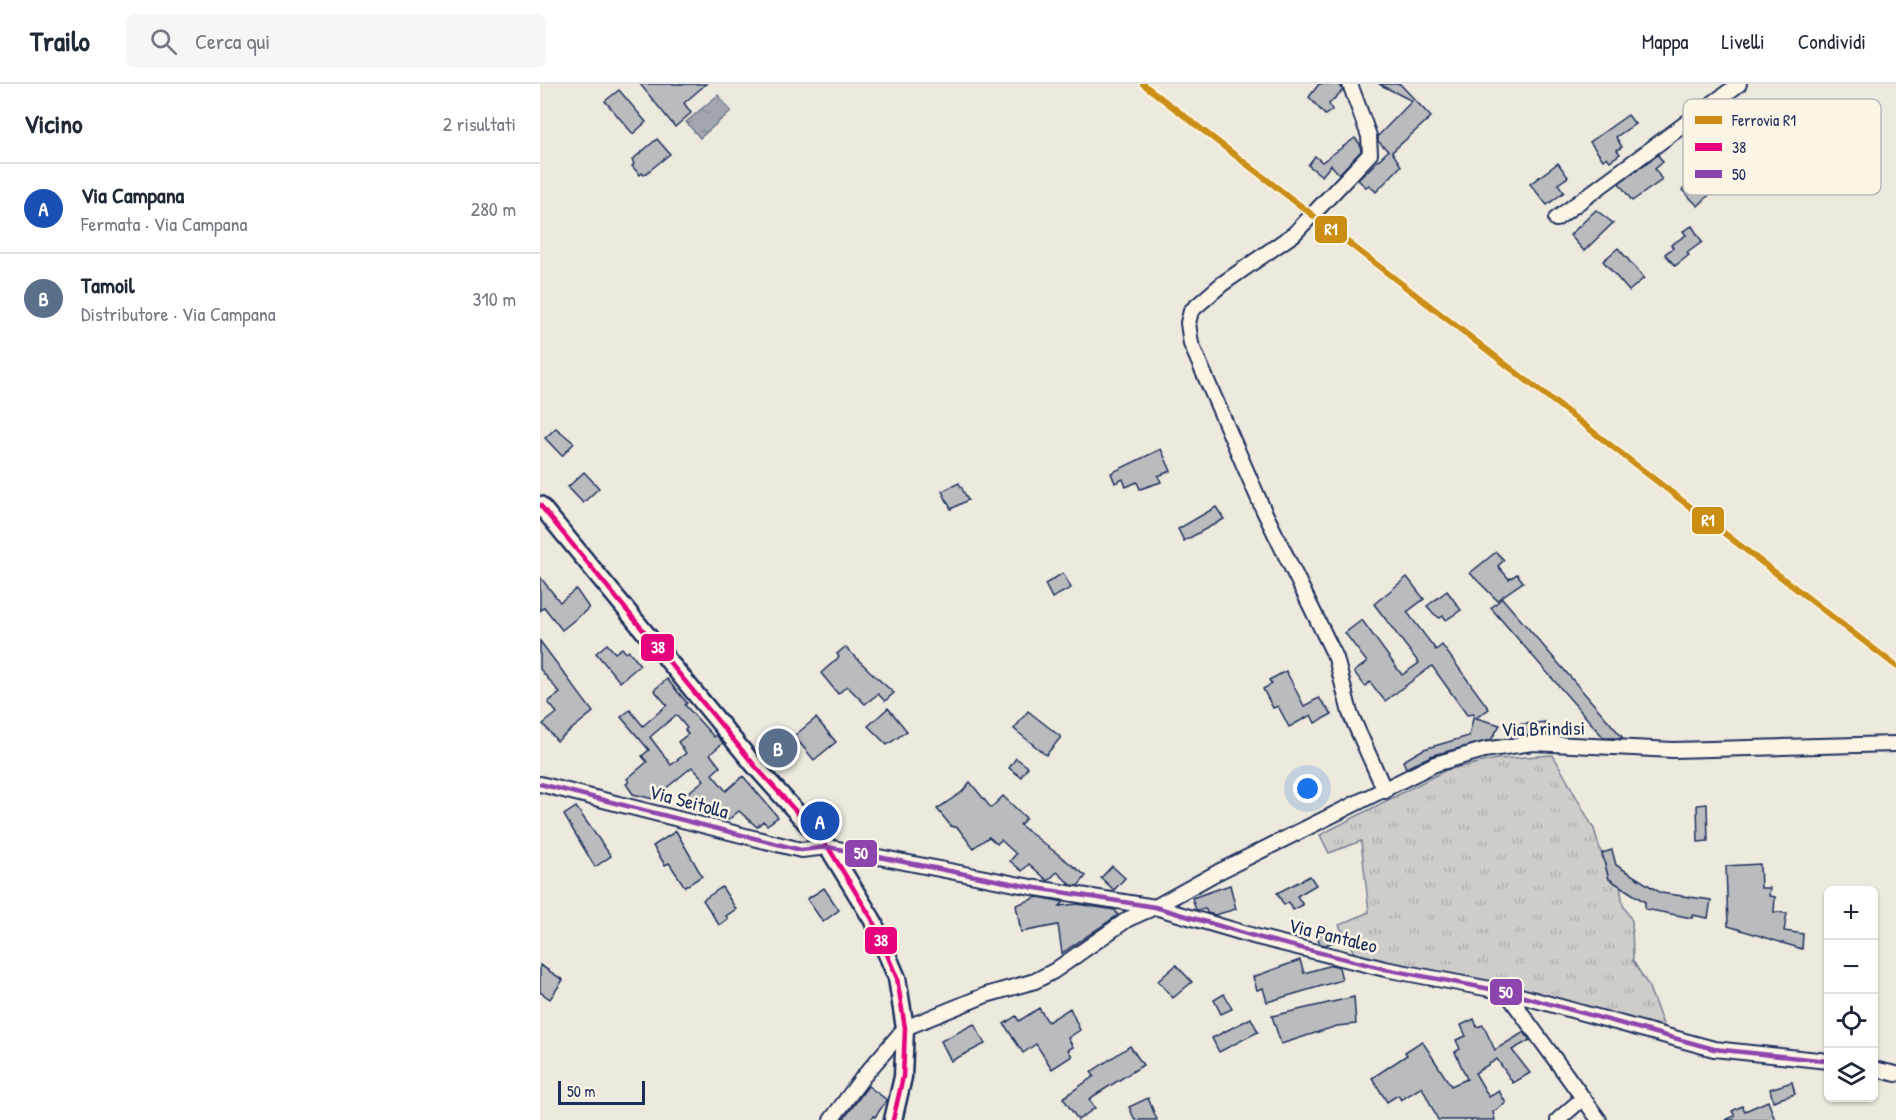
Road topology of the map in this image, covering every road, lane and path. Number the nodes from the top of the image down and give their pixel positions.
1 (1350, 84) edge
2 (1739, 84) edge
3 (1719, 99) edge
4 (1683, 125) edge
5 (1556, 219) dead end
6 (540, 505) edge
7 (1896, 744) edge
8 (540, 783) edge
9 (1385, 791) junction
10 (828, 847) junction
11 (1155, 907) junction
12 (1506, 992) junction
13 (905, 1028) junction
14 (1824, 1061) edge
15 (1878, 1070) edge
16 (1896, 1074) edge
17 (1583, 1098) junction
18 (831, 1120) edge
19 (892, 1120) edge
20 (1558, 1120) edge
21 (1599, 1120) edge

1 - 9 street
2 - 3 street
4 - 5 street
6 - 10 main road
7 - 9 street, Via Brindisi
8 - 10 street, Via Seitolla
9 - 11 street, Via Brindisi
10 - 11 street, Via Pantaleo
10 - 13 main road
11 - 12 street, Via Pantaleo
11 - 13 street, Via Brindisi
12 - 14 street, Via Pantaleo
12 - 17 street
13 - 18 street
13 - 19 main road
15 - 16 street
17 - 20 street
17 - 21 street

